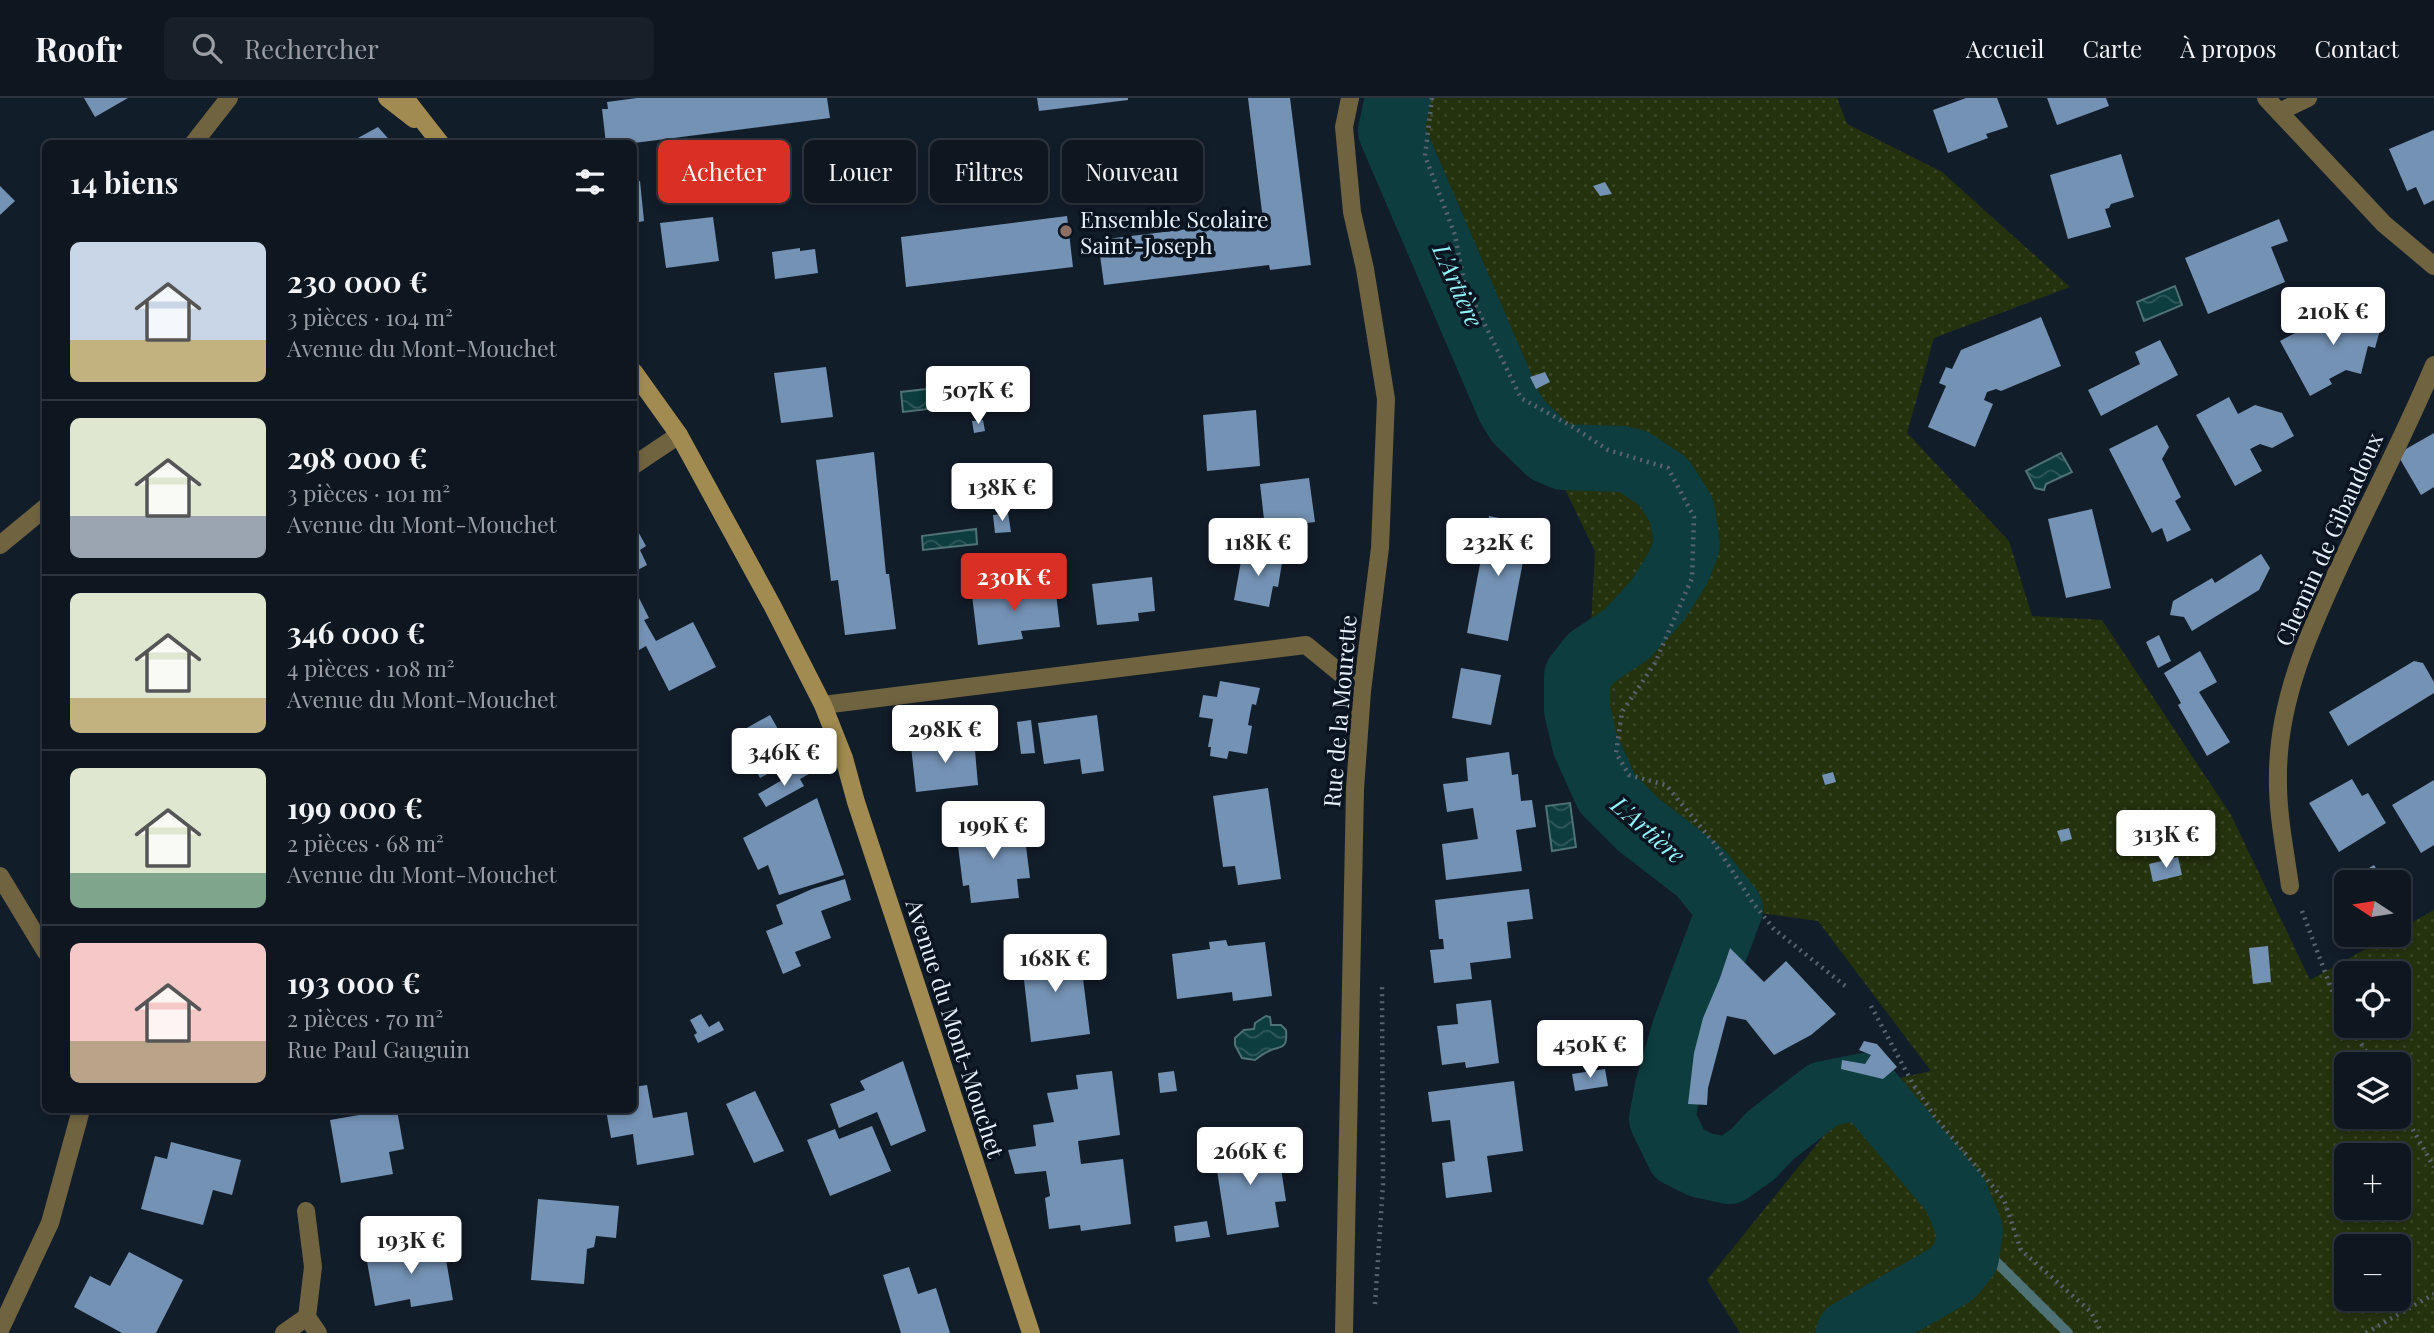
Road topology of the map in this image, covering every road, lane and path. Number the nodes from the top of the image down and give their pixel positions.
1 (229, 98) edge
2 (387, 98) edge
3 (1350, 98) edge
4 (1432, 98) edge
5 (2308, 98) edge
6 (406, 99) edge
7 (2272, 105) edge
8 (428, 129) junction
9 (196, 140) edge
10 (438, 140) edge
11 (2434, 266) edge
12 (2434, 365) edge
13 (637, 376) edge
14 (679, 435) junction
15 (637, 464) edge
16 (42, 510) edge
17 (0, 545) edge
18 (1362, 691) junction
19 (823, 705) junction
20 (0, 876) edge
21 (2290, 886) joint
22 (42, 944) edge
23 (1849, 989) dead end
24 (2334, 996) edge
25 (1871, 1006) dead end
26 (80, 1113) edge
27 (2411, 1126) edge
28 (2434, 1167) edge
29 (306, 1211) dead end
30 (2434, 1294) edge
31 (307, 1317) junction
32 (0, 1330) edge
33 (284, 1333) edge
34 (318, 1333) edge
35 (1031, 1333) edge
36 (1344, 1333) edge
37 (2102, 1333) edge
38 (2366, 1333) edge

1 - 9 street
2 - 8 main road
3 - 18 street, Rue de la Mourette
4 - 23 path
5 - 7 street
6 - 8 main road
7 - 11 street
8 - 10 main road
12 - 21 street, Chemin de Gibaudoux
13 - 14 main road, Avenue du Mont-Mouchet
14 - 15 street
14 - 19 main road, Avenue du Mont-Mouchet
16 - 17 street
18 - 19 street
18 - 36 street, Rue de la Mourette
19 - 35 main road, Avenue du Mont-Mouchet
20 - 22 street
21 - 24 path
25 - 37 path
26 - 32 street
27 - 28 path
29 - 31 street
30 - 38 path
31 - 33 street
31 - 34 street

